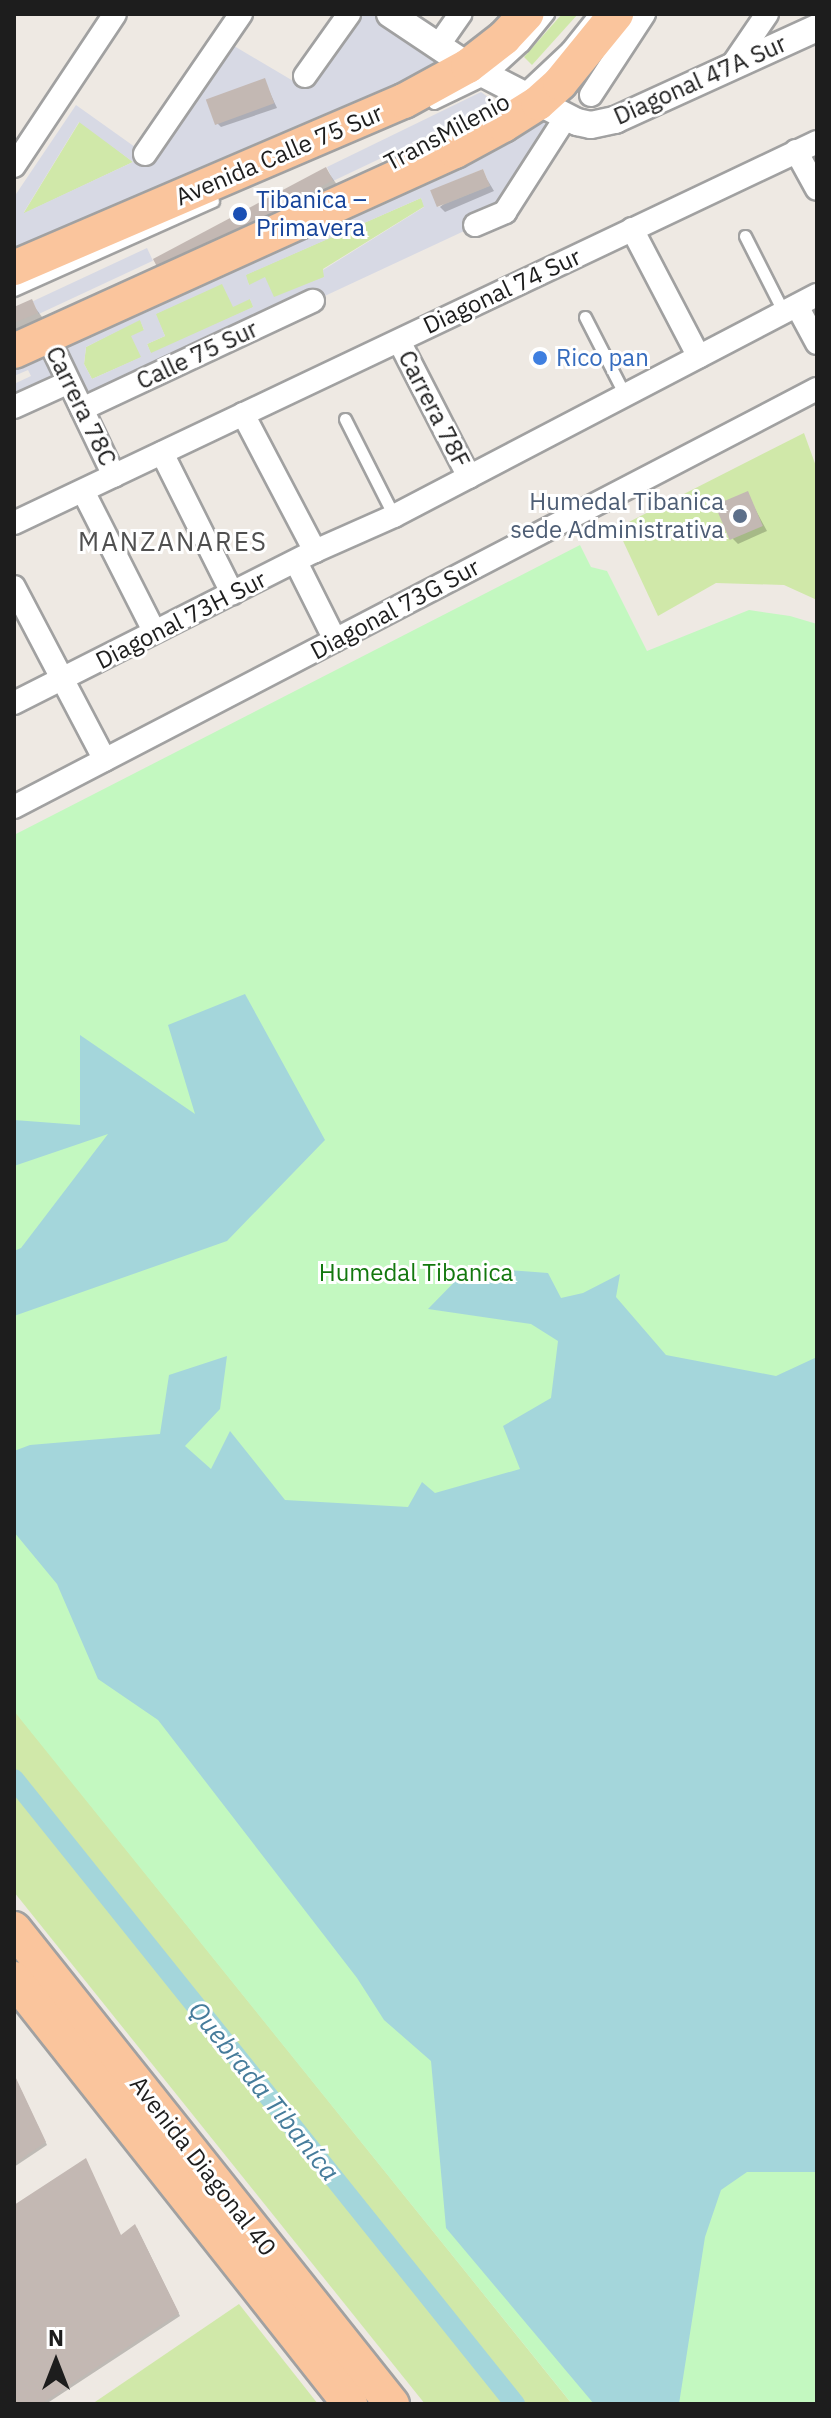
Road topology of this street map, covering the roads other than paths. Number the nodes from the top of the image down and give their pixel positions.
1 (115, 14) edge
2 (241, 14) edge
3 (349, 14) edge
4 (390, 14) edge
5 (460, 14) edge
6 (526, 14) edge
7 (548, 14) edge
8 (594, 14) edge
9 (616, 14) edge
10 (644, 14) edge
11 (767, 14) edge
12 (817, 28) edge
13 (438, 46) junction
14 (731, 67) junction
15 (478, 72) junction
16 (305, 76) dead end
17 (591, 95) dead end
18 (541, 104) junction
19 (418, 110) dead end
20 (817, 142) edge
21 (796, 151) junction
22 (145, 154) dead end
23 (403, 157) dead end
24 (14, 166) edge
25 (817, 189) edge
26 (231, 193) dead end
27 (475, 225) dead end
28 (632, 229) junction
29 (745, 236) dead end
30 (14, 268) edge
31 (14, 290) edge
32 (817, 295) edge
33 (313, 301) dead end
34 (790, 309) junction
35 (585, 317) dead end
36 (47, 336) junction
37 (399, 341) junction
38 (817, 343) edge
39 (14, 351) edge
40 (699, 357) junction
41 (69, 382) junction
42 (817, 389) edge
43 (625, 395) junction
44 (14, 407) edge
45 (82, 409) junction
46 (243, 414) junction
47 (345, 419) dead end
48 (162, 453) junction
49 (114, 476) junction
50 (469, 477) junction
51 (83, 491) junction
52 (394, 516) junction
53 (14, 523) edge
54 (306, 556) junction
55 (14, 587) edge
56 (232, 593) junction
57 (154, 631) junction
58 (335, 640) junction
59 (61, 681) junction
60 (14, 703) edge
61 (105, 760) junction
62 (14, 807) edge
63 (14, 1929) edge
64 (14, 1979) edge
65 (350, 2404) edge
66 (392, 2404) edge

1 - 24 street
2 - 22 street
3 - 16 street
4 - 13 street
5 - 13 street
6 - 15 main road, Avenida Calle 75 Sur
7 - 15 lane, TransMilenio
8 - 18 lane, TransMilenio
9 - 18 main road
10 - 17 street
11 - 14 street
12 - 14 street, Diagonal 47A Sur
13 - 15 street
14 - 18 street, Diagonal 47A Sur
15 - 18 street
15 - 19 lane, TransMilenio
15 - 30 main road, Avenida Calle 75 Sur
18 - 23 lane, TransMilenio
18 - 27 street
18 - 36 main road
20 - 21 street, Diagonal 74 Sur
21 - 25 street
21 - 28 street, Diagonal 74 Sur
26 - 31 lane
28 - 37 street, Diagonal 74 Sur
28 - 40 street
29 - 34 lane
32 - 34 street, Diagonal 73H Sur
33 - 45 street, Calle 75 Sur
34 - 38 street
34 - 40 street, Diagonal 73H Sur
35 - 43 lane
36 - 39 main road
36 - 41 street, Carrera 78C
37 - 46 street, Diagonal 74 Sur
37 - 50 street, Carrera 78F
40 - 43 street, Diagonal 73H Sur
41 - 44 street
41 - 45 street, Carrera 78C
42 - 58 street, Diagonal 73G Sur
43 - 50 street, Diagonal 73H Sur
45 - 49 street, Carrera 78C
46 - 48 street, Diagonal 74 Sur
46 - 54 street
47 - 52 lane
48 - 49 street, Diagonal 74 Sur
48 - 56 street
49 - 51 street, Diagonal 74 Sur
50 - 52 street, Diagonal 73H Sur
51 - 53 street, Diagonal 74 Sur
51 - 57 street
52 - 54 street, Diagonal 73H Sur
54 - 56 street, Diagonal 73H Sur
54 - 58 street
55 - 59 street
56 - 57 street, Diagonal 73H Sur
57 - 59 street, Diagonal 73H Sur
58 - 61 street, Diagonal 73G Sur
59 - 60 street, Diagonal 73H Sur
59 - 61 street
61 - 62 street, Diagonal 73G Sur
63 - 66 main road, Avenida Diagonal 40
64 - 65 main road, Avenida Diagonal 40

